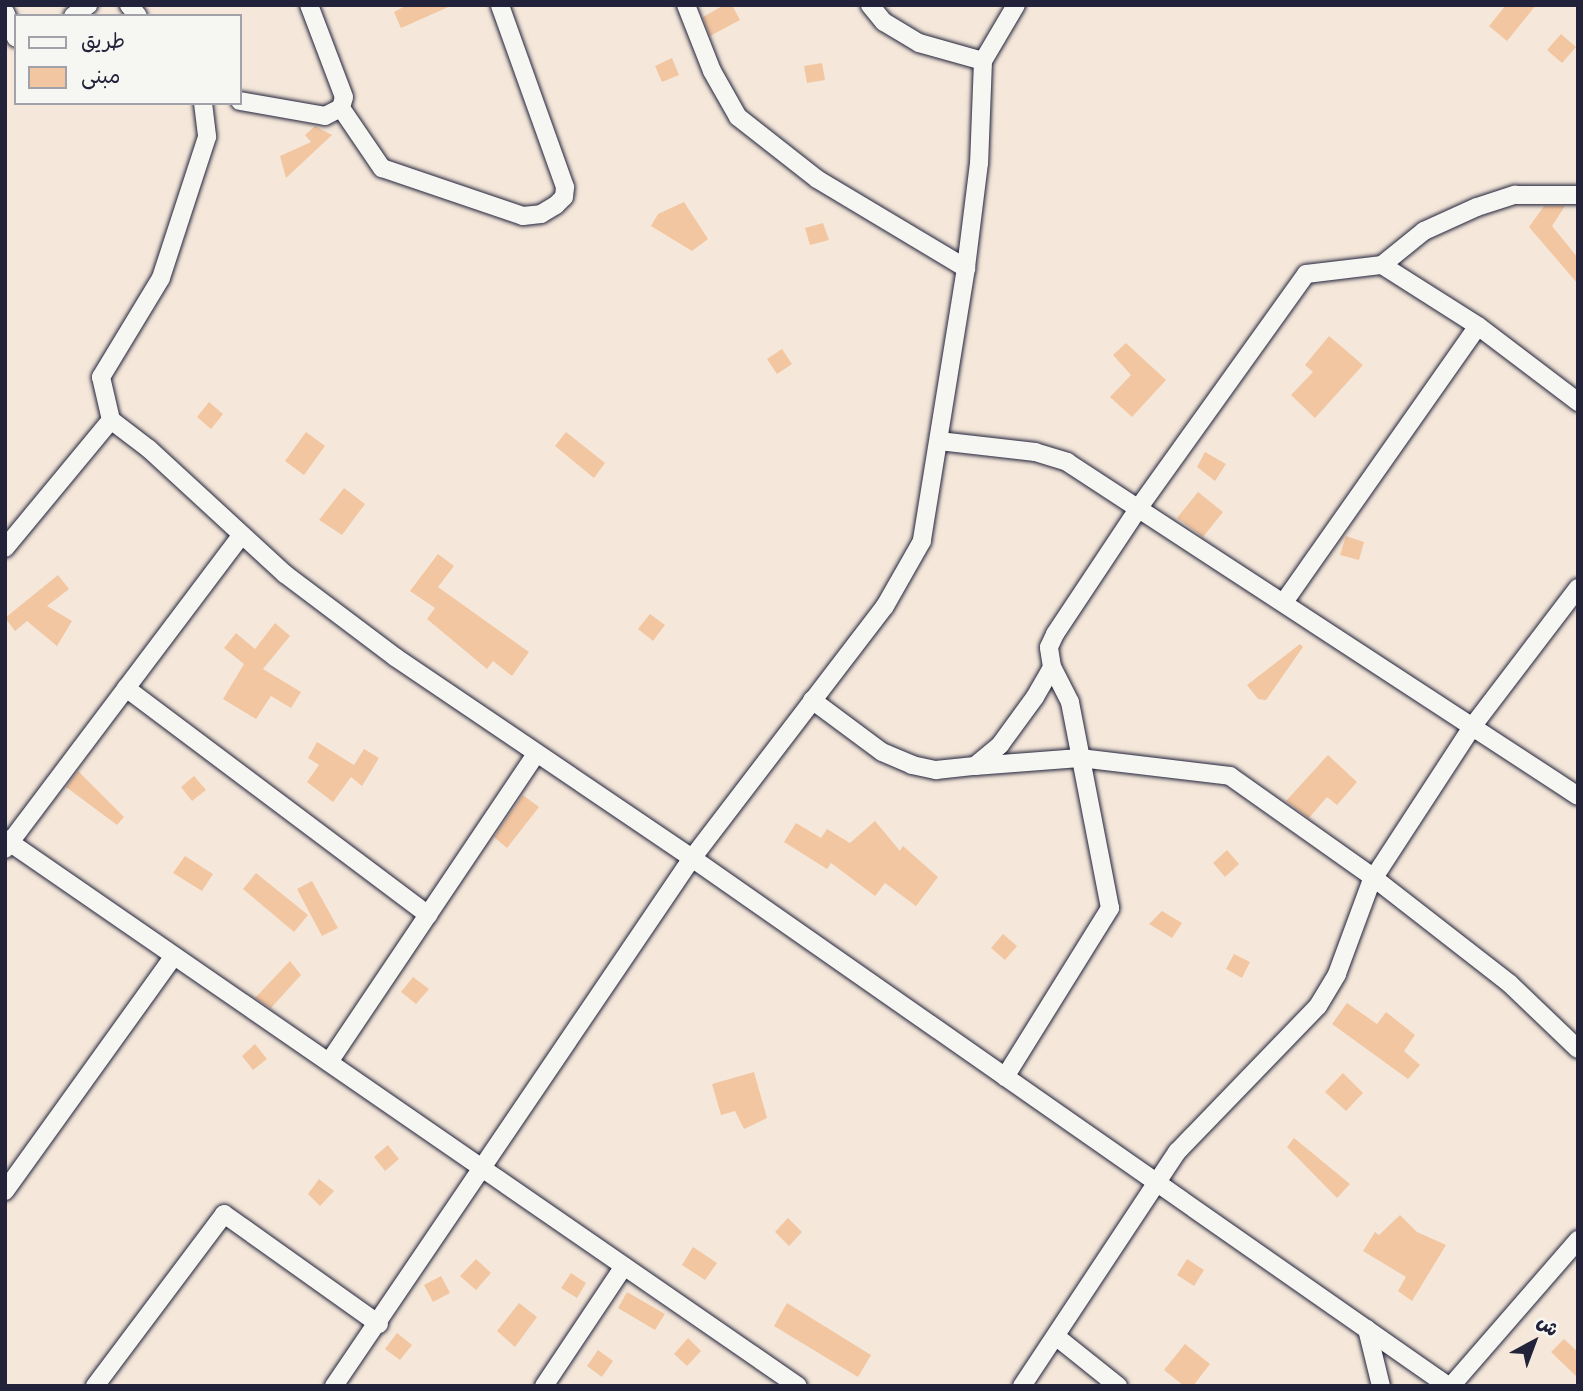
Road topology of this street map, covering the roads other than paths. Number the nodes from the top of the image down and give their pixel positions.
1 (309, 5) edge
2 (500, 5) edge
3 (686, 5) edge
4 (870, 5) edge
5 (1016, 5) edge
6 (5, 12) edge
7 (14, 33) edge
8 (983, 61) junction
9 (242, 101) edge
10 (203, 105) edge
11 (341, 108) junction
12 (1578, 195) edge
13 (1382, 265) junction
14 (966, 268) junction
15 (1478, 327) junction
16 (1578, 402) edge
17 (111, 420) junction
18 (939, 440) junction
19 (1140, 506) junction
20 (242, 535) junction
21 (5, 548) edge
22 (1578, 588) edge
23 (1284, 602) junction
24 (1052, 667) junction
25 (126, 688) junction
26 (812, 700) junction
27 (1472, 727) junction
28 (537, 753) junction
29 (1080, 758) junction
30 (975, 766) junction
31 (1578, 796) edge
32 (7, 843) edge
33 (692, 858) junction
34 (1374, 878) junction
35 (428, 915) junction
36 (174, 956) junction
37 (1578, 1049) edge
38 (329, 1062) junction
39 (1005, 1077) junction
40 (479, 1166) junction
41 (1159, 1183) junction
42 (5, 1191) edge
43 (1578, 1240) edge
44 (624, 1266) junction
45 (379, 1324) junction
46 (1367, 1329) junction
47 (1058, 1338) junction
48 (94, 1386) edge
49 (334, 1386) edge
50 (544, 1386) edge
51 (798, 1386) edge
52 (1022, 1386) edge
53 (1118, 1386) edge
54 (1381, 1386) edge
55 (1449, 1386) edge

1 - 11 street
2 - 11 street
3 - 14 street
4 - 8 street
5 - 8 street
6 - 7 street
8 - 14 street
9 - 11 street
10 - 17 street
12 - 13 street
13 - 15 street
13 - 19 street
14 - 18 street
15 - 16 street
15 - 23 street
17 - 20 street
17 - 21 street
18 - 19 street
18 - 26 street
19 - 23 street
19 - 24 street
20 - 25 street
20 - 28 street
22 - 27 street
23 - 27 street
24 - 29 street
24 - 30 street
25 - 32 street
25 - 35 street
26 - 30 street
26 - 33 street
27 - 31 street
27 - 34 street
28 - 33 street
28 - 35 street
29 - 30 street
29 - 34 street
29 - 39 street
32 - 36 street
33 - 39 street
33 - 40 street
34 - 37 street
34 - 41 street
35 - 38 street
36 - 38 street
36 - 42 street
38 - 40 street
39 - 41 street
40 - 44 street
40 - 45 street
41 - 46 street
41 - 47 street
43 - 55 street
44 - 50 street
44 - 51 street
45 - 48 street
45 - 49 street
46 - 54 street
46 - 55 street
47 - 52 street
47 - 53 street

